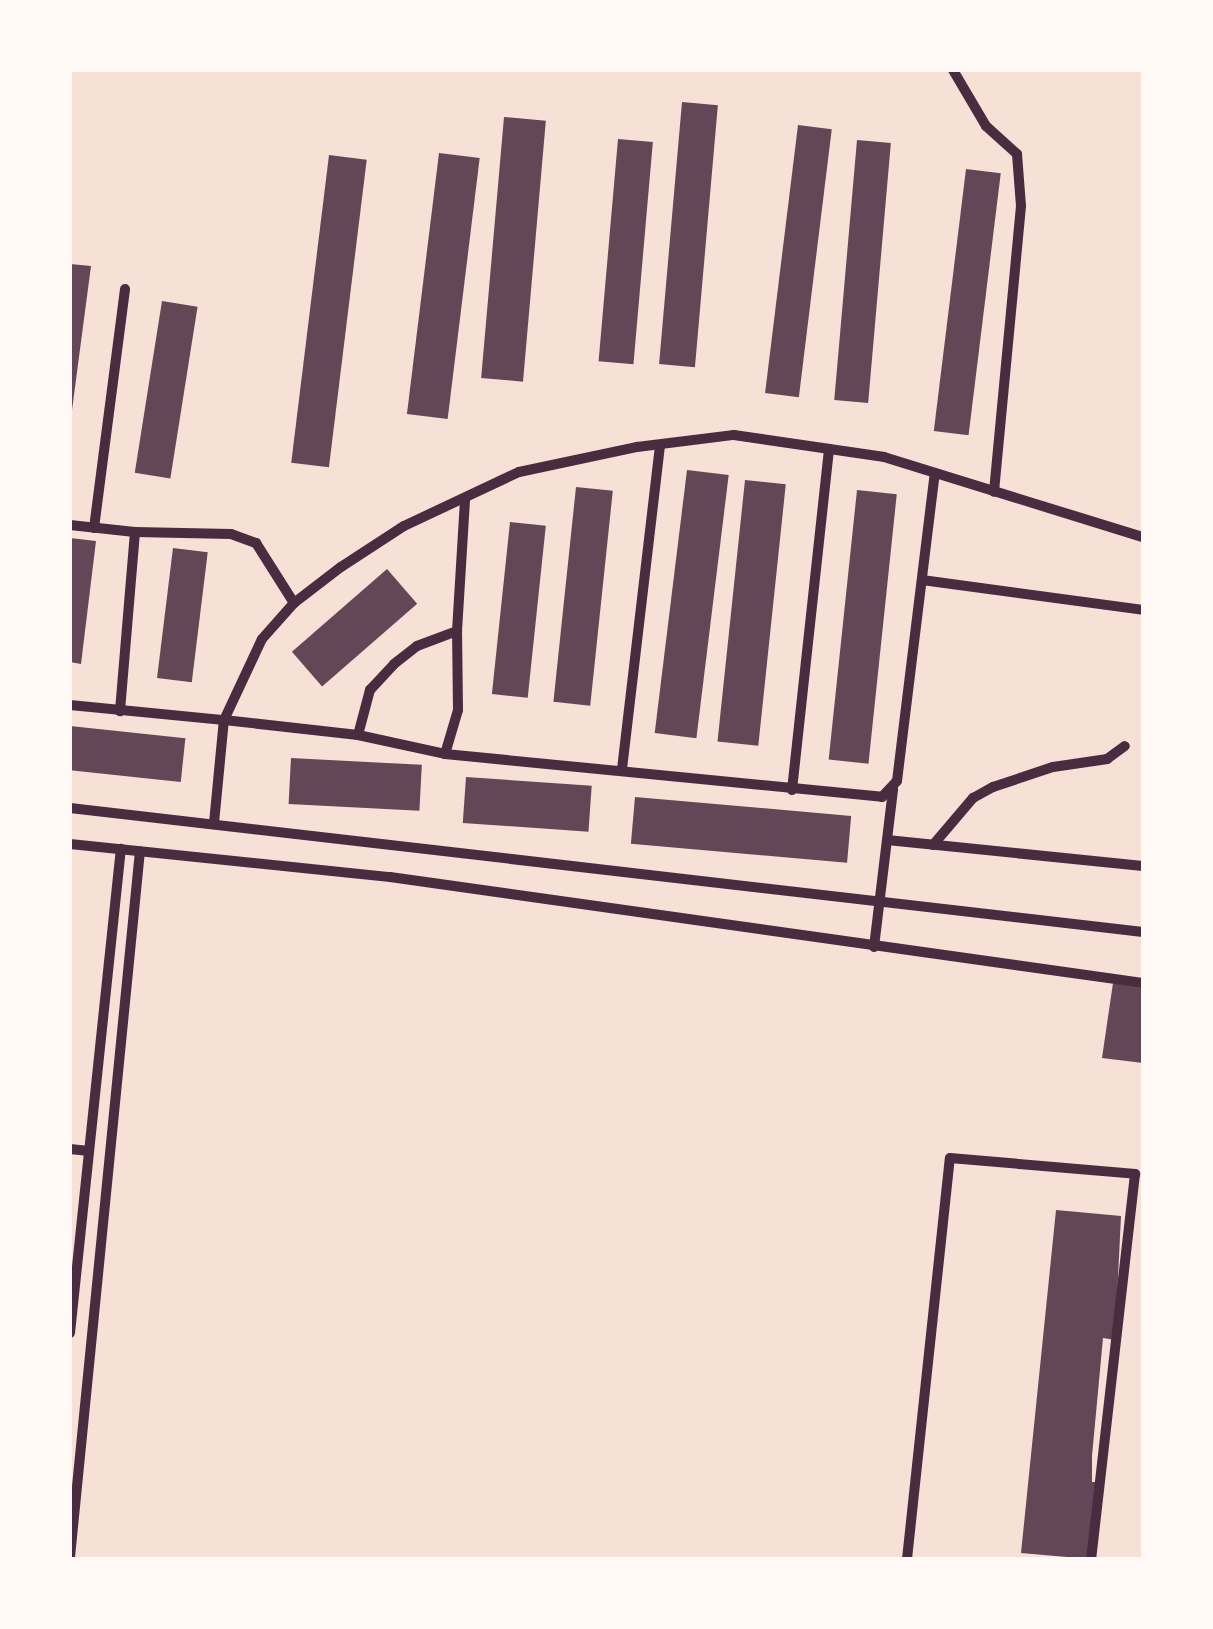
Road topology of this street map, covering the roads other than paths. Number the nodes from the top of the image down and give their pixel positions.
1 (953, 70) edge
2 (124, 289) dead end
3 (660, 444) junction
4 (828, 449) junction
5 (934, 473) junction
6 (994, 492) junction
7 (465, 499) junction
8 (70, 525) edge
9 (94, 528) junction
10 (135, 532) junction
11 (1143, 537) edge
12 (922, 580) junction
13 (294, 602) junction
14 (1143, 610) edge
15 (457, 631) junction
16 (70, 705) edge
17 (120, 711) junction
18 (224, 720) junction
19 (358, 734) junction
20 (1126, 746) dead end
21 (446, 754) junction
22 (622, 769) junction
23 (792, 790) junction
24 (893, 790) junction
25 (70, 808) edge
26 (214, 823) junction
27 (887, 840) junction
28 (70, 844) edge
29 (933, 845) junction
30 (121, 849) junction
31 (140, 851) junction
32 (1143, 866) edge
33 (880, 904) junction
34 (1143, 932) edge
35 (874, 946) junction
36 (1143, 983) edge
37 (70, 1149) edge
38 (89, 1151) junction
39 (70, 1333) edge
40 (70, 1558) edge
41 (906, 1559) edge
42 (1091, 1559) edge

1 - 6 street
2 - 9 street
3 - 4 street
3 - 7 street
3 - 22 street
4 - 5 street
4 - 23 street
5 - 6 street
5 - 12 street
6 - 11 street
7 - 13 street
7 - 15 street
8 - 9 street
9 - 10 street
10 - 13 street
10 - 17 street
12 - 14 street
12 - 24 street
13 - 18 street
15 - 19 street
15 - 21 street
16 - 17 street
17 - 18 street
18 - 19 street
18 - 26 street
19 - 21 street
20 - 29 street
21 - 22 street
22 - 23 street
23 - 24 street
24 - 27 street
25 - 26 street
26 - 33 street
27 - 29 street
27 - 33 street
28 - 30 street
29 - 32 street
30 - 31 street
30 - 38 street
31 - 35 street
31 - 40 street
33 - 34 street
33 - 35 street
35 - 36 street
37 - 38 street
38 - 39 street
41 - 42 street

